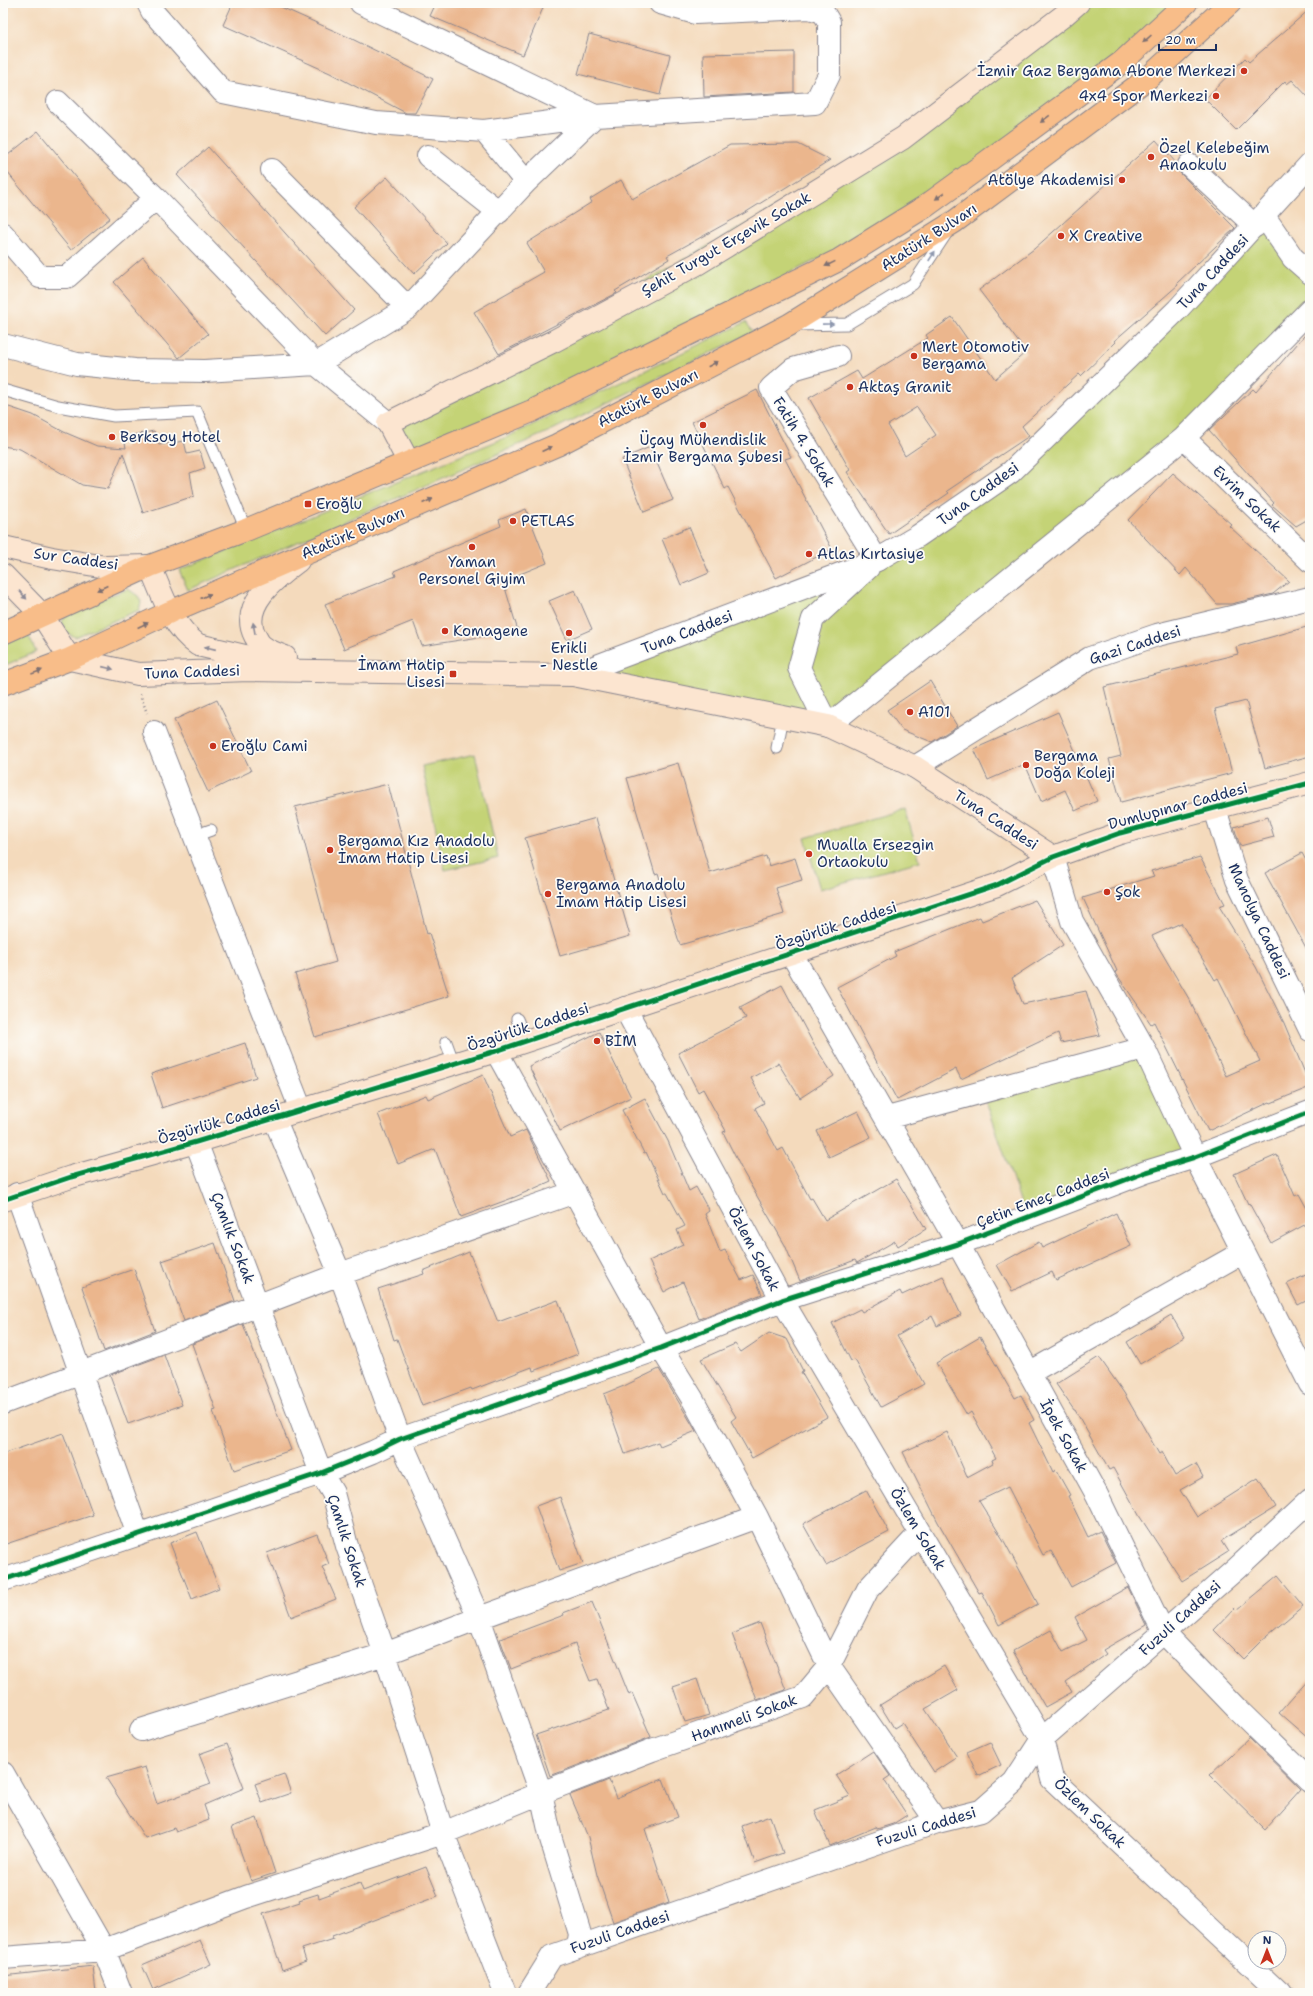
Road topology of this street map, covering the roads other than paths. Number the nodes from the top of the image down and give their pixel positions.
1 (148, 3) edge
2 (361, 3) edge
3 (660, 3) edge
4 (1078, 3) edge
5 (1186, 3) edge
6 (1230, 3) edge
7 (58, 102) dead end
8 (596, 116) junction
9 (484, 131) junction
10 (428, 156) dead end
11 (1310, 164) edge
12 (1189, 165) dead end
13 (272, 170) dead end
14 (526, 182) junction
15 (156, 198) junction
16 (499, 212) junction
17 (1259, 221) junction
18 (954, 222) junction
19 (3, 234) edge
20 (1310, 274) edge
21 (408, 308) junction
22 (1310, 310) edge
23 (789, 325) junction
24 (3, 345) edge
25 (838, 356) dead end
26 (316, 364) junction
27 (3, 390) edge
28 (388, 423) junction
29 (1184, 438) junction
30 (408, 461) junction
31 (246, 530) junction
32 (3, 547) edge
33 (312, 550) junction
34 (877, 560) junction
35 (1310, 561) edge
36 (150, 566) junction
37 (3, 575) edge
38 (1310, 598) edge
39 (170, 612) junction
40 (42, 615) junction
41 (3, 633) edge
42 (70, 659) junction
43 (316, 673) junction
44 (574, 674) junction
45 (3, 684) edge
46 (783, 717) junction
47 (828, 726) junction
48 (154, 732) road end
49 (778, 748) dead end
50 (915, 767) junction
51 (1310, 783) edge
52 (1215, 809) junction
53 (1054, 857) junction
54 (791, 953) junction
55 (625, 1008) junction
56 (517, 1019) dead end
57 (1310, 1030) edge
58 (526, 1041) junction
59 (446, 1042) dead end
60 (1144, 1048) junction
61 (496, 1051) junction
62 (454, 1064) junction
63 (301, 1110) junction
64 (1310, 1112) edge
65 (274, 1118) junction
66 (887, 1118) junction
67 (196, 1142) junction
68 (1195, 1157) junction
69 (575, 1192) junction
70 (10, 1197) edge
71 (958, 1244) junction
72 (1243, 1252) junction
73 (340, 1274) junction
74 (782, 1300) junction
75 (258, 1306) junction
76 (661, 1348) junction
77 (1030, 1373) junction
78 (81, 1374) junction
79 (1310, 1384) edge
80 (3, 1403) edge
81 (400, 1439) junction
82 (321, 1473) junction
83 (1310, 1500) edge
84 (757, 1516) junction
85 (920, 1533) junction
86 (138, 1535) junction
87 (3, 1580) edge
88 (479, 1618) junction
89 (1164, 1633) junction
90 (385, 1654) junction
91 (829, 1666) junction
92 (141, 1730) dead end
93 (1042, 1739) junction
94 (3, 1772) edge
95 (1310, 1780) edge
96 (540, 1793) junction
97 (937, 1822) junction
98 (444, 1833) junction
99 (578, 1946) junction
100 (104, 1950) junction
101 (3, 1958) edge
102 (121, 1993) edge
103 (506, 1993) edge
104 (529, 1993) edge
105 (1280, 1993) edge

1 - 9 street
2 - 8 street
3 - 8 street
4 - 28 main road, Şehit Turgut Erçevik Sokak
5 -> 30 main road, Atatürk Bulvarı
6 - 18 main road, Atatürk Bulvarı
7 - 15 street
8 - 9 street
8 - 14 street
9 - 14 street
10 - 16 street
11 - 17 street, Tuna Caddesi
12 - 17 street
13 - 21 street
14 - 16 street
15 - 19 street
15 - 26 street
16 - 21 street
17 - 20 street
17 - 34 street, Tuna Caddesi
18 - 23 main road, Atatürk Bulvarı
23 -> 18 lane
21 - 26 street
22 - 29 street
33 -> 23 main road, Atatürk Bulvarı
24 - 26 street
25 - 34 street, Fatih 4. Sokak
26 - 28 street
27 - 31 lane
28 - 30 main road
29 - 35 street, Evrim Sokak
29 - 47 street
30 - 31 main road, Atatürk Bulvarı
31 - 36 main road, Atatürk Bulvarı
32 - 36 main road, Sur Caddesi
39 -> 33 main road, Atatürk Bulvarı
43 -> 33 main road
34 - 44 street, Tuna Caddesi
34 - 47 street
36 - 39 main road, Tuna Caddesi
36 -> 40 main road, Atatürk Bulvarı
37 -> 40 main road
38 - 50 street, Gazi Caddesi
42 -> 39 main road, Atatürk Bulvarı
43 -> 39 main road, Tuna Caddesi
40 - 41 main road, Atatürk Bulvarı
40 - 42 main road
42 -> 43 main road, Tuna Caddesi
45 -> 42 main road, Atatürk Bulvarı
43 - 44 main road, Tuna Caddesi
44 - 46 main road, Tuna Caddesi
46 - 47 main road, Tuna Caddesi
46 - 49 lane
47 - 50 main road, Tuna Caddesi
48 - 63 street
50 - 53 main road, Tuna Caddesi
51 - 52 main road, Dumlupınar Caddesi
52 - 53 main road, Dumlupınar Caddesi
52 - 57 street, Manolya Caddesi
53 - 54 main road, Özgürlük Caddesi
53 - 60 street
54 - 55 main road, Özgürlük Caddesi
54 - 66 street, İpek Sokak
55 - 58 main road, Özgürlük Caddesi
55 - 74 street, Özlem Sokak
56 - 58 lane
58 - 61 main road, Özgürlük Caddesi
59 - 62 lane
60 - 66 street
60 - 68 street
61 - 62 main road, Özgürlük Caddesi
61 - 69 street
62 - 63 main road, Özgürlük Caddesi
63 - 65 main road, Özgürlük Caddesi
64 - 68 street, Çetin Emeç Caddesi
65 - 67 main road, Özgürlük Caddesi
65 - 73 street
66 - 71 street, İpek Sokak
67 - 70 main road, Özgürlük Caddesi
67 - 75 street, Çamlık Sokak
68 - 71 street, Çetin Emeç Caddesi
68 - 72 street
69 - 73 street
69 - 76 street
70 - 78 street
71 - 74 street, Çetin Emeç Caddesi
71 - 77 street, İpek Sokak
72 - 77 street
72 - 79 street
73 - 75 street
73 - 81 street
74 - 76 street, Çetin Emeç Caddesi
74 - 85 street, Özlem Sokak
75 - 78 street
75 - 82 street, Çamlık Sokak
76 - 81 street, Çetin Emeç Caddesi
76 - 84 street
77 - 89 street, İpek Sokak
78 - 80 street
78 - 86 street
81 - 82 street, Çetin Emeç Caddesi
81 - 88 street
82 - 86 street, Çetin Emeç Caddesi
82 - 90 street, Çamlık Sokak
83 - 89 street, Fuzuli Caddesi
84 - 88 street
84 - 91 street
85 - 91 street, Hanımeli Sokak
85 - 93 street, Özlem Sokak
86 - 87 street, Çetin Emeç Caddesi
88 - 90 street
88 - 96 street
89 - 93 street, Fuzuli Caddesi
89 - 95 street, İpek Sokak
90 - 92 street
90 - 98 street, Çamlık Sokak
91 - 96 street, Hanımeli Sokak
91 - 97 street
93 - 97 street, Fuzuli Caddesi
93 - 105 street, Özlem Sokak
94 - 100 street
96 - 98 street, Hanımeli Sokak
96 - 99 street
97 - 99 street, Fuzuli Caddesi
98 - 100 street, Hanımeli Sokak
98 - 103 street, Çamlık Sokak
99 - 104 street, Fuzuli Caddesi
100 - 101 street, Hanımeli Sokak
100 - 102 street

